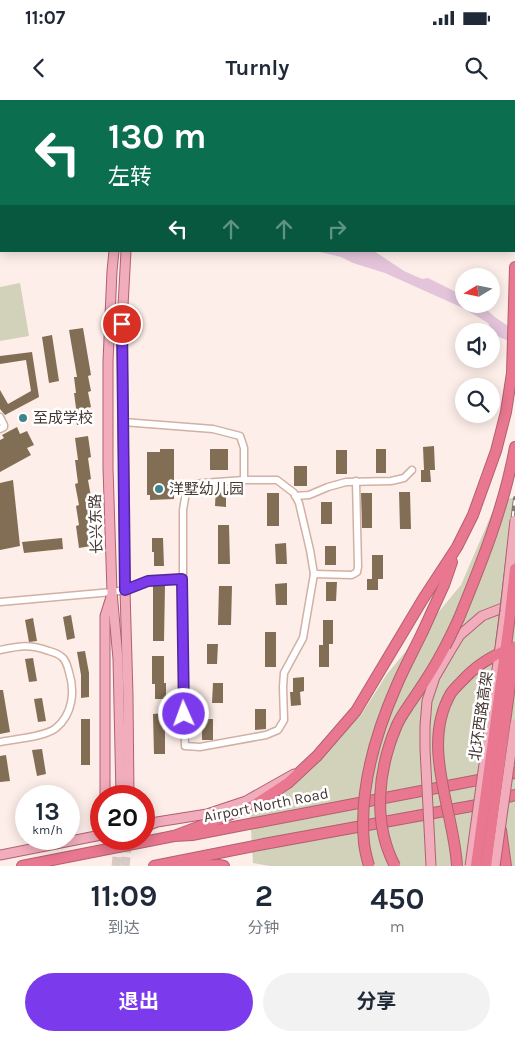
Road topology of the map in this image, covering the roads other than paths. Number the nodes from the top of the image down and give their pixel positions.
1 (114, 252) edge
2 (126, 252) edge
3 (515, 267) edge
4 (0, 417) edge
5 (123, 422) junction
6 (0, 429) edge
7 (515, 447) edge
8 (412, 470) dead end
9 (244, 480) junction
10 (356, 482) junction
11 (295, 496) junction
12 (515, 520) edge
13 (457, 547) junction
14 (515, 569) edge
15 (314, 574) junction
16 (182, 579) junction
17 (125, 590) junction
18 (112, 592) junction
19 (0, 602) edge
20 (515, 603) edge
21 (515, 647) edge
22 (0, 650) edge
23 (515, 724) edge
24 (0, 742) edge
25 (305, 767) junction
26 (515, 773) edge
27 (105, 785) edge
28 (121, 785) edge
29 (129, 785) edge
30 (515, 799) edge
31 (155, 823) edge
32 (500, 829) junction
33 (174, 836) junction
34 (90, 837) edge
35 (0, 855) edge
36 (22, 866) edge
37 (154, 866) edge
38 (170, 866) edge
39 (224, 866) edge
40 (369, 866) edge
41 (396, 866) edge
42 (431, 866) edge
43 (457, 866) edge
44 (470, 866) edge
45 (476, 866) edge
46 (486, 866) edge
47 (495, 866) edge
48 (506, 866) edge

1 - 18 main road, 长兴东路
2 - 5 main road, 长兴东路
3 - 13 highway
4 - 6 street
5 - 9 street
5 - 17 main road, 长兴东路
7 - 41 highway, bridge
8 - 10 street
9 - 11 street
9 - 16 street
10 - 11 street
10 - 15 street
11 - 15 street
12 - 44 main road, bridge
13 - 25 highway
13 - 40 highway, bridge
14 - 45 highway, 北环西路高架, bridge
15 - 16 street
16 - 17 street
17 - 18 street
17 - 29 main road, 长兴东路
18 - 19 street
18 - 27 main road
18 - 28 main road, 长兴东路
20 - 42 main road, bridge
21 - 43 highway, bridge
21 - 46 highway, 北环西路高架, bridge
22 - 24 street
23 - 32 main road, bridge
25 - 31 main road
25 - 33 highway
26 - 33 highway, Airport North Road
30 - 37 highway
32 - 47 main road, bridge
32 - 48 highway, bridge
33 - 36 highway, Airport North Road
34 - 35 main road
38 - 39 highway

